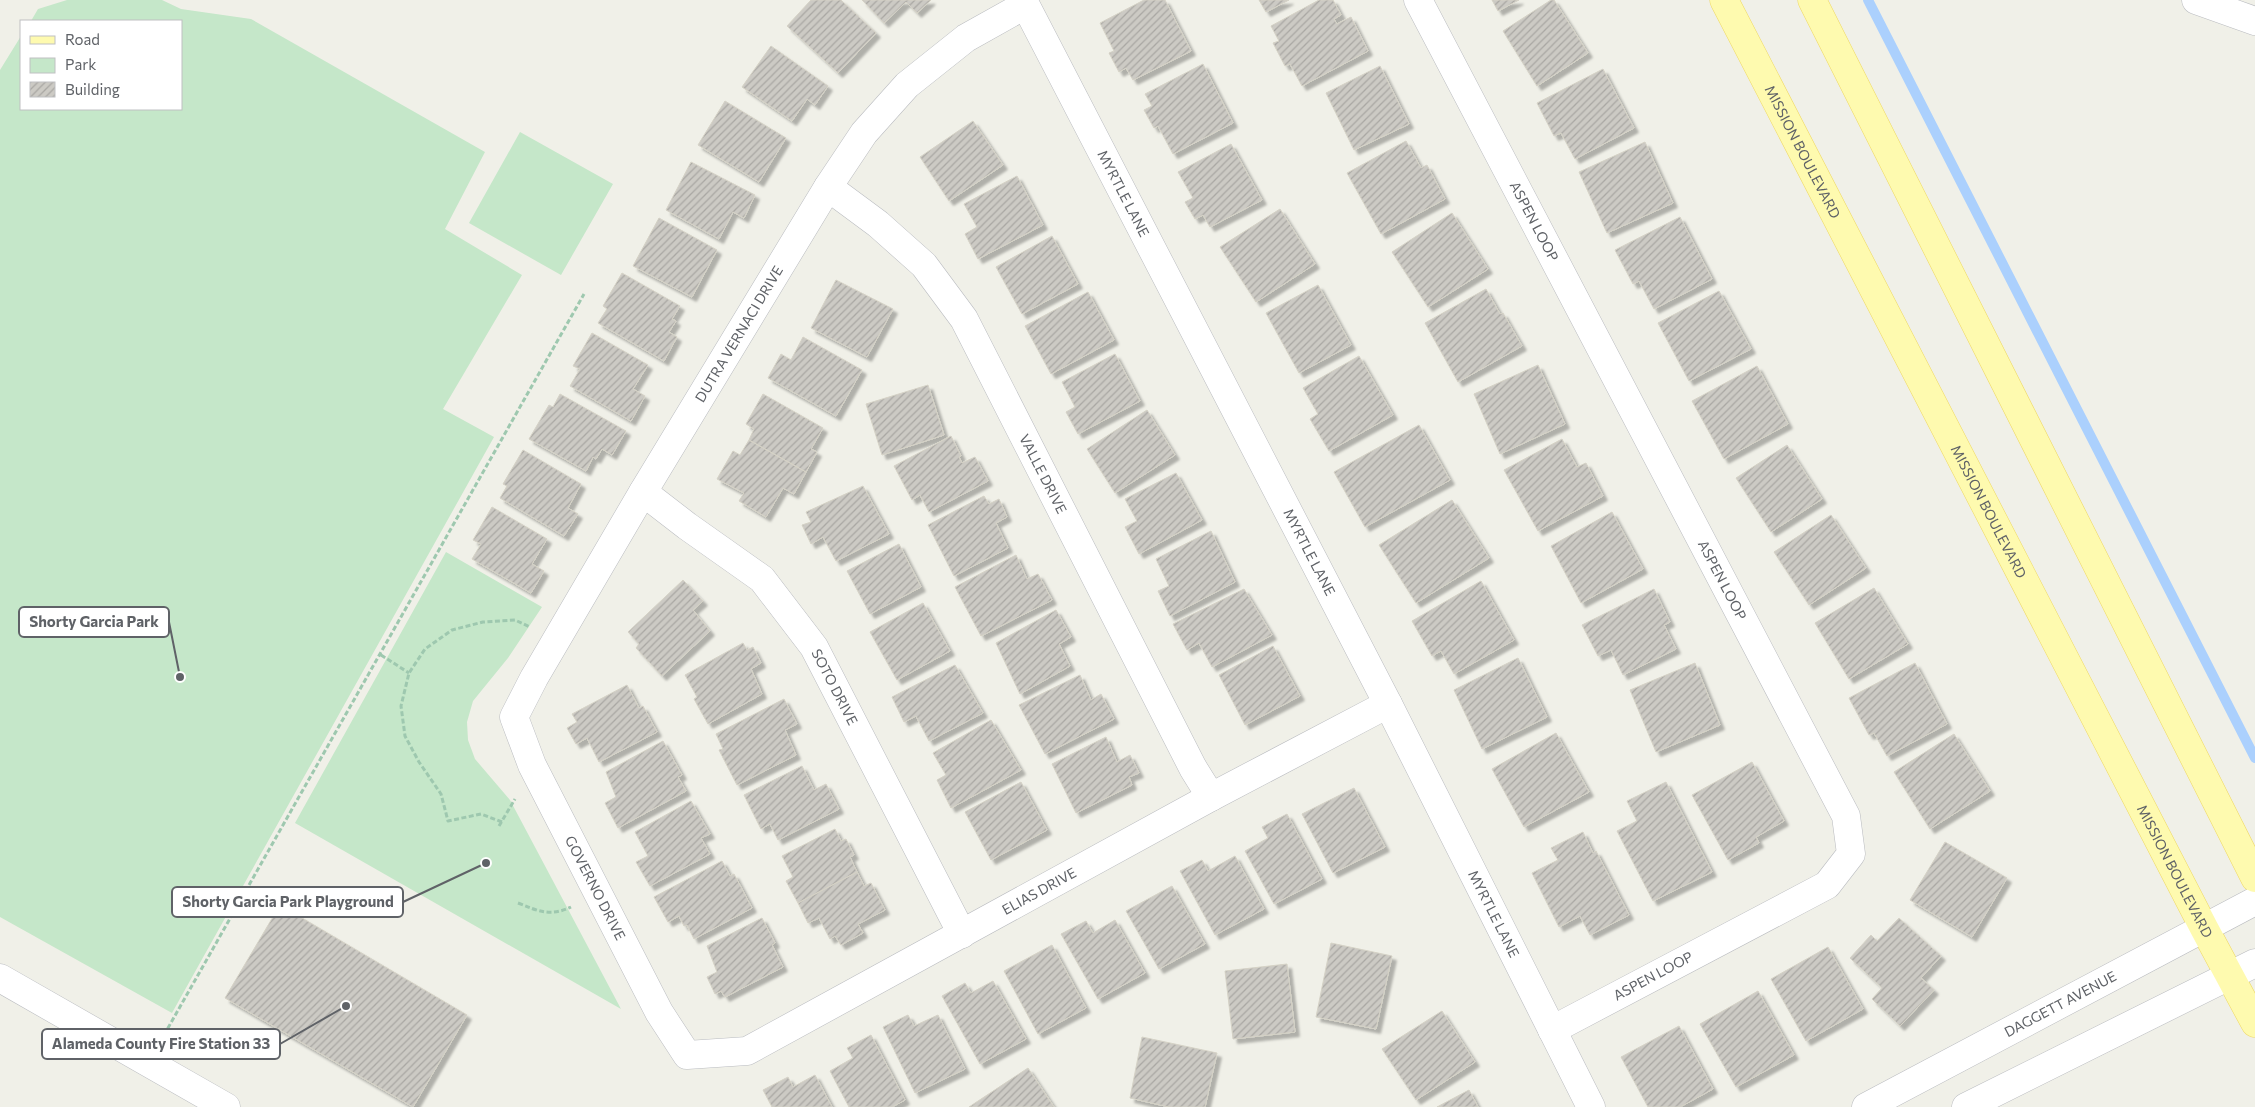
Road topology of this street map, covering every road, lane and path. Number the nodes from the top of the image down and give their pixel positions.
1 (1418, 0) edge
2 (1724, 0) edge
3 (1812, 0) edge
4 (2196, 0) edge
5 (1024, 3) edge
6 (2255, 21) edge
7 (828, 187) junction
8 (584, 294) dead end
9 (643, 492) junction
10 (559, 636) junction
11 (380, 655) junction
12 (409, 673) junction
13 (1388, 704) junction
14 (514, 716) joint
15 (1211, 797) junction
16 (502, 822) dead end
17 (2255, 878) edge
18 (598, 893) junction
19 (2255, 901) edge
20 (518, 903) dead end
21 (2204, 928) junction
22 (962, 934) junction
23 (2255, 963) edge
24 (2230, 975) junction
25 (0, 978) edge
26 (2255, 1023) edge
27 (1552, 1030) junction
28 (687, 1054) joint
29 (148, 1063) junction
30 (226, 1107) edge
31 (1592, 1107) edge
32 (1866, 1107) edge
33 (1966, 1107) edge

1 - 27 street, ASPEN LOOP
2 - 21 main road, MISSION BOULEVARD
3 - 17 main road
4 - 6 street
5 - 7 street, DUTRA VERNACI DRIVE
5 - 13 street, MYRTLE LANE
7 - 9 street, DUTRA VERNACI DRIVE
7 - 15 street, VALLE DRIVE
8 - 11 path
9 - 10 street, DUTRA VERNACI DRIVE
9 - 22 street, SOTO DRIVE
10 - 12 path
10 - 14 street, DUTRA VERNACI DRIVE
11 - 12 path
11 - 29 path
12 - 16 path
13 - 15 street, ELIAS DRIVE
13 - 27 street, MYRTLE LANE
14 - 18 street, GOVERNO DRIVE
15 - 22 street, ELIAS DRIVE
18 - 20 path
18 - 28 street, GOVERNO DRIVE
19 - 21 street, DAGGETT AVENUE
21 - 24 main road, MISSION BOULEVARD
21 - 32 street, DAGGETT AVENUE
22 - 28 street, ELIAS DRIVE
23 - 24 street
24 - 26 main road, MISSION BOULEVARD
24 - 33 street
25 - 29 street
27 - 31 street, MYRTLE LANE
29 - 30 street

